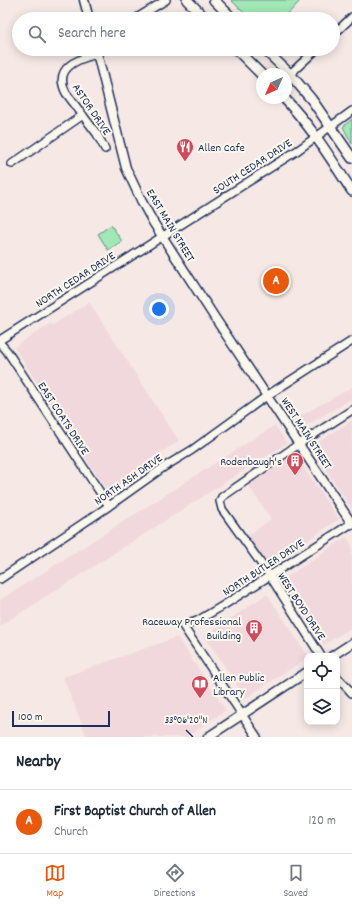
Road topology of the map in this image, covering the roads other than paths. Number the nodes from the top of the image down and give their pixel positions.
1 (84, 0) edge
2 (166, 0) edge
3 (187, 0) edge
4 (214, 0) edge
5 (87, 12) edge
6 (146, 12) edge
7 (199, 12) edge
8 (226, 12) edge
9 (352, 17) edge
10 (340, 28) edge
11 (87, 56) edge
12 (97, 56) edge
13 (243, 56) edge
14 (271, 56) edge
15 (309, 56) edge
16 (284, 68) edge
17 (256, 69) edge
18 (292, 72) edge
19 (292, 76) edge
20 (290, 104) edge
21 (352, 111) edge
22 (83, 115) junction
23 (331, 126) junction
24 (316, 137) junction
25 (105, 149) dead end
26 (352, 158) edge
27 (12, 164) dead end
28 (352, 191) edge
29 (162, 236) junction
30 (0, 340) edge
31 (352, 341) edge
32 (0, 343) edge
33 (268, 395) junction
34 (352, 410) edge
35 (299, 444) junction
36 (109, 506) junction
37 (352, 524) edge
38 (270, 576) junction
39 (0, 580) edge
40 (352, 643) edge
41 (319, 653) edge
42 (337, 653) edge
43 (304, 674) edge
44 (340, 680) edge
45 (352, 692) edge
46 (242, 714) junction
47 (208, 737) edge
48 (257, 737) edge

1 - 5 street
2 - 6 street
3 - 7 main road
4 - 8 main road
9 - 10 street
11 - 22 street, ASTOR DRIVE
12 - 29 street, EAST MAIN STREET
13 - 17 main road
14 - 16 main road
15 - 18 street
19 - 23 main road
20 - 24 main road
21 - 23 street, SOUTH CEDAR DRIVE
22 - 25 street, ASTOR DRIVE
22 - 27 street
23 - 24 street, SOUTH CEDAR DRIVE
23 - 26 main road
24 - 28 main road
24 - 29 street, SOUTH CEDAR DRIVE
29 - 30 street, NORTH CEDAR DRIVE
29 - 33 street, EAST MAIN STREET
31 - 33 street, NORTH ASH DRIVE
32 - 36 street, EAST COATS DRIVE
33 - 35 street, WEST MAIN STREET
33 - 36 street, NORTH ASH DRIVE
34 - 35 street
35 - 37 street, WEST MAIN STREET
35 - 38 street, WEST BOYD DRIVE
36 - 39 street, NORTH ASH DRIVE
37 - 38 street, NORTH BUTLER DRIVE
38 - 41 street, WEST BOYD DRIVE
38 - 46 street, NORTH BUTLER DRIVE
40 - 42 street
43 - 46 street
44 - 45 street
46 - 47 street
46 - 48 street

